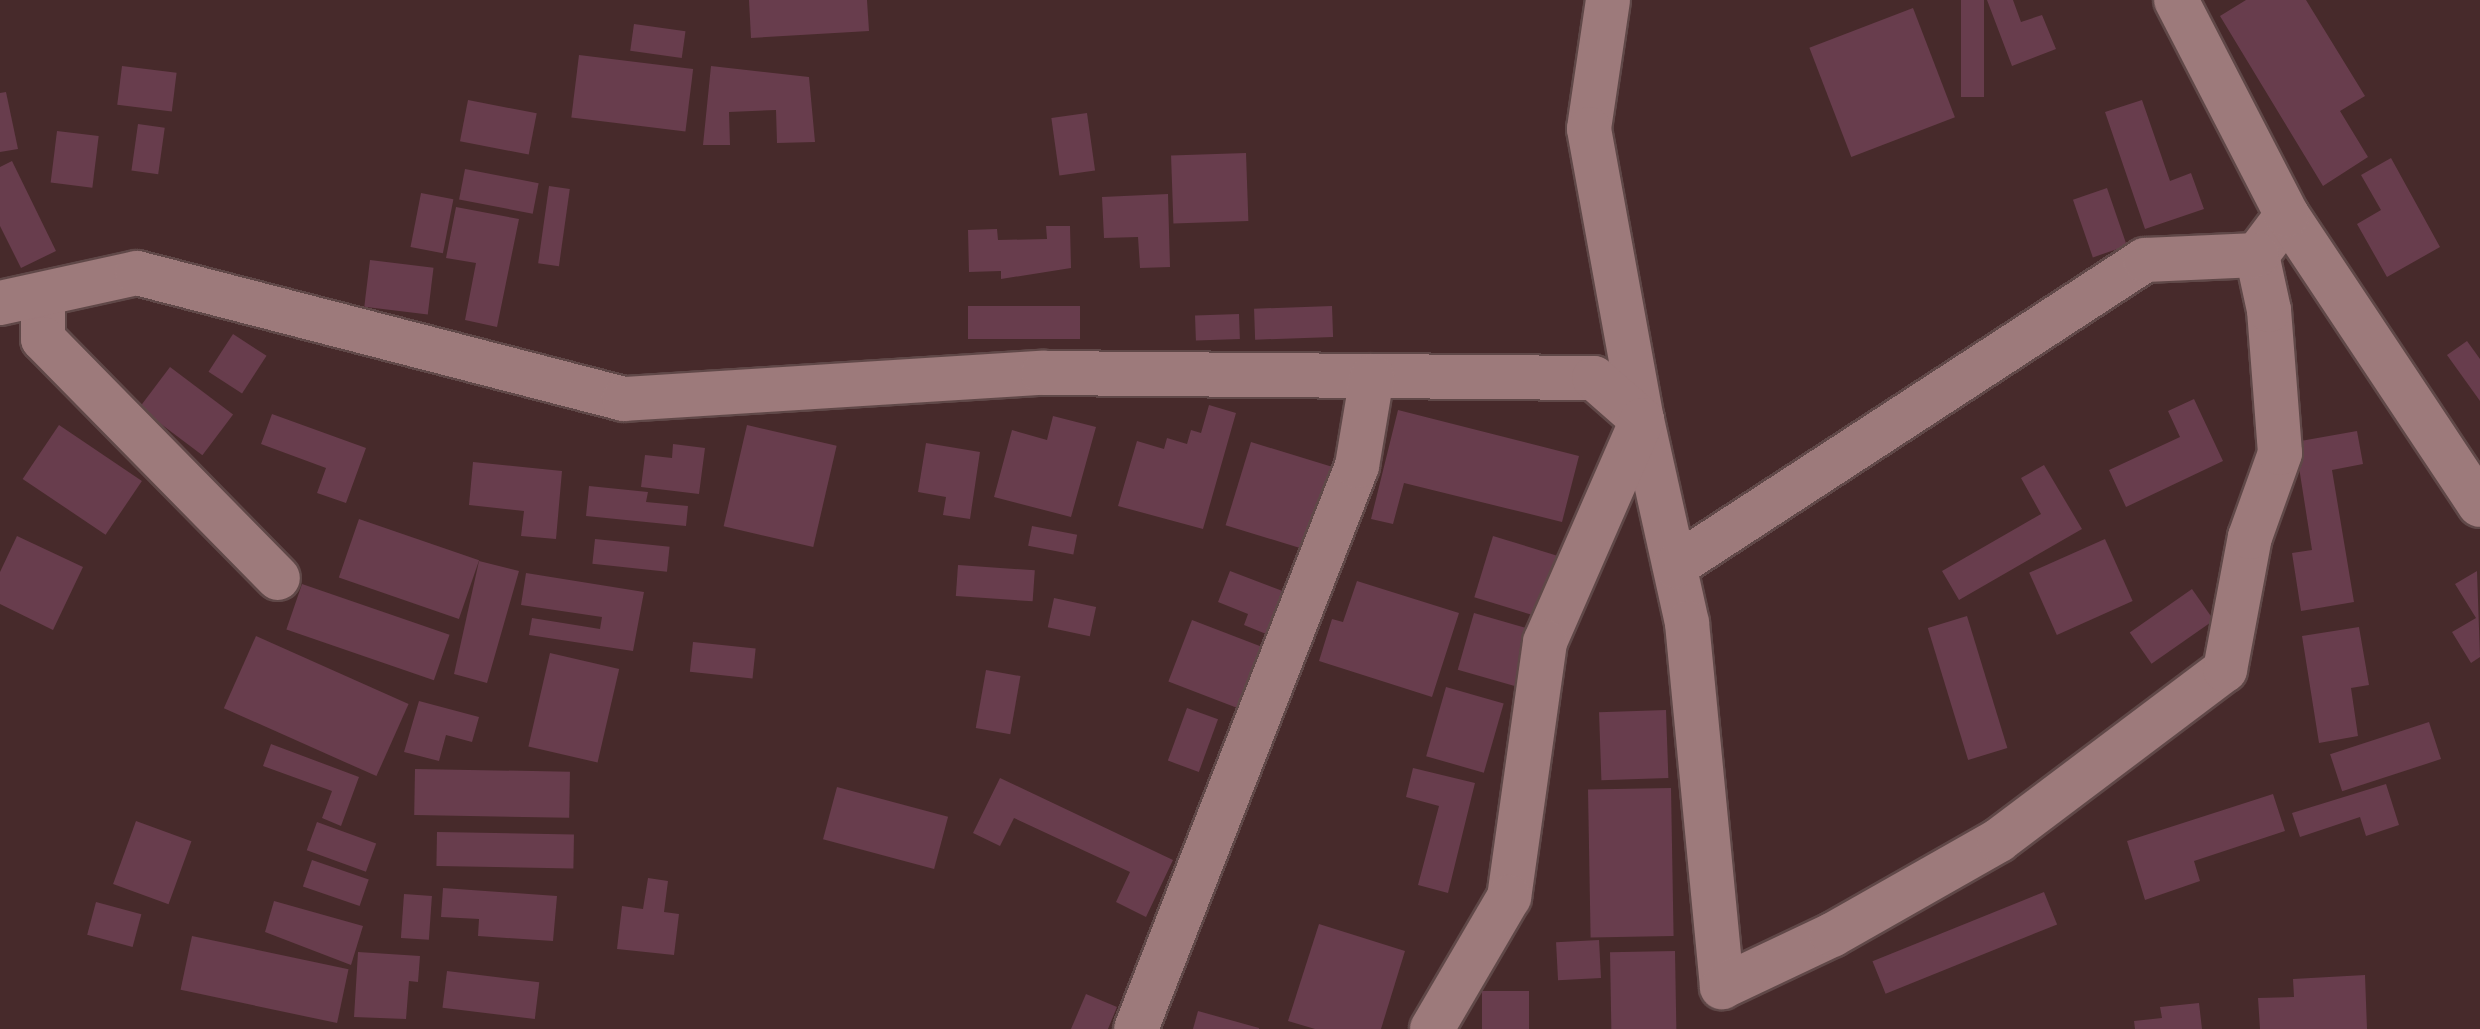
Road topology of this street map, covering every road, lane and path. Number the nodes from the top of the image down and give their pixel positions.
1 (1608, 0) edge
2 (2176, 0) edge
3 (2287, 215) junction
4 (2257, 255) junction
5 (43, 298) junction
6 (0, 303) edge
7 (1372, 376) junction
8 (1642, 420) junction
9 (2480, 505) edge
10 (1675, 566) junction
11 (278, 578) dead end
12 (1136, 1029) edge
13 (1432, 1029) edge

1 - 8 street
2 - 3 street
3 - 4 street
3 - 9 street
4 - 10 street
4 - 10 street
5 - 6 street
5 - 7 street
5 - 11 street
7 - 8 street
7 - 12 street
8 - 10 street
8 - 13 street

